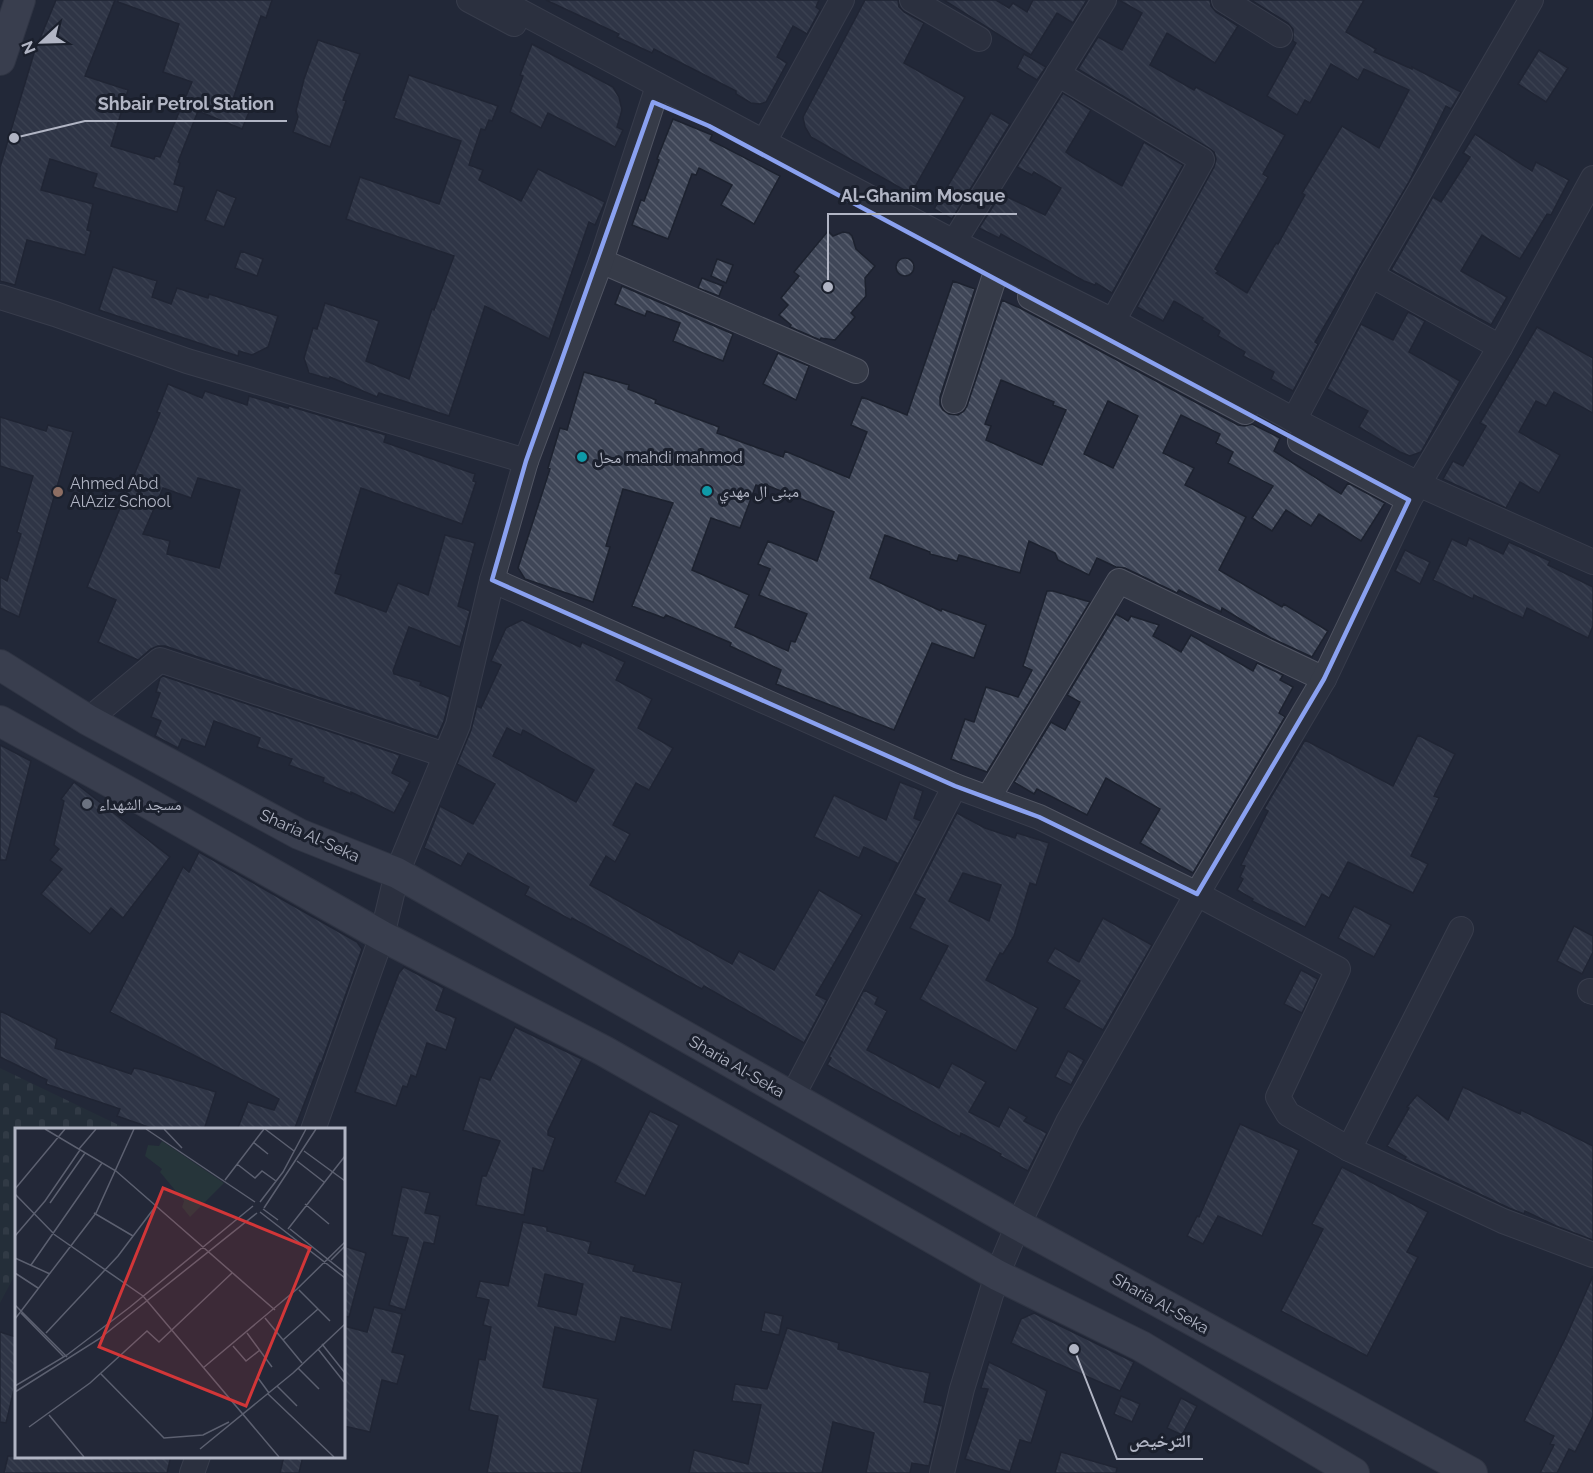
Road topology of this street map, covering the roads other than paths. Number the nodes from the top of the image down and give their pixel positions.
1 (20, 0) edge
2 (469, 0) edge
3 (499, 0) edge
4 (842, 0) edge
5 (912, 0) edge
6 (1104, 0) edge
7 (1224, 0) edge
8 (1531, 0) edge
9 (1280, 35) dead end
10 (979, 39) dead end
11 (0, 60) edge
12 (1058, 74) junction
13 (656, 94) junction
14 (764, 142) junction
15 (1593, 178) edge
16 (954, 242) junction
17 (601, 261) junction
18 (1371, 275) junction
19 (994, 278) junction
20 (0, 297) edge
21 (1113, 321) junction
22 (1500, 347) junction
23 (856, 371) dead end
24 (954, 401) dead end
25 (1294, 420) junction
26 (526, 461) junction
27 (1414, 492) junction
28 (1593, 562) edge
29 (492, 580) junction
30 (0, 665) edge
31 (1324, 679) junction
32 (88, 720) junction
33 (0, 721) edge
34 (444, 755) junction
35 (954, 786) junction
36 (988, 798) junction
37 (397, 873) junction
38 (1197, 894) junction
39 (1461, 929) dead end
40 (382, 936) junction
41 (792, 1097) junction
42 (314, 1128) edge
43 (1349, 1149) junction
44 (1018, 1225) junction
45 (1593, 1255) edge
46 (997, 1275) junction
47 (197, 1458) edge
48 (192, 1473) edge
49 (942, 1473) edge
50 (1354, 1473) edge
51 (1472, 1473) edge

1 - 11 main road
2 - 13 street
3 - 13 street
4 - 14 street
5 - 10 street
6 - 12 street
7 - 9 street
8 - 18 street
12 - 16 street
12 - 21 street
13 - 14 street
13 - 17 street
13 - 19 street
14 - 16 street
15 - 22 street
16 - 21 street
17 - 23 street
17 - 26 street
18 - 22 street
18 - 25 street
19 - 24 street
19 - 27 street
20 - 26 street
21 - 25 street
22 - 27 street
25 - 27 street
26 - 29 street
27 - 28 street
27 - 31 street
29 - 34 street
29 - 35 street
30 - 32 main road, Sharia Al-Seka
31 - 36 street
31 - 38 street
32 - 34 street
32 - 37 main road, Sharia Al-Seka
33 - 40 main road
34 - 37 street
35 - 36 street
35 - 41 street
36 - 38 street
37 - 40 street
37 - 41 main road, Sharia Al-Seka
38 - 43 street
38 - 44 street
39 - 43 street
40 - 42 street
40 - 46 main road
41 - 44 main road, Sharia Al-Seka
43 - 45 street
44 - 46 street
44 - 51 main road, Sharia Al-Seka
46 - 49 street
46 - 50 main road
47 - 48 street

